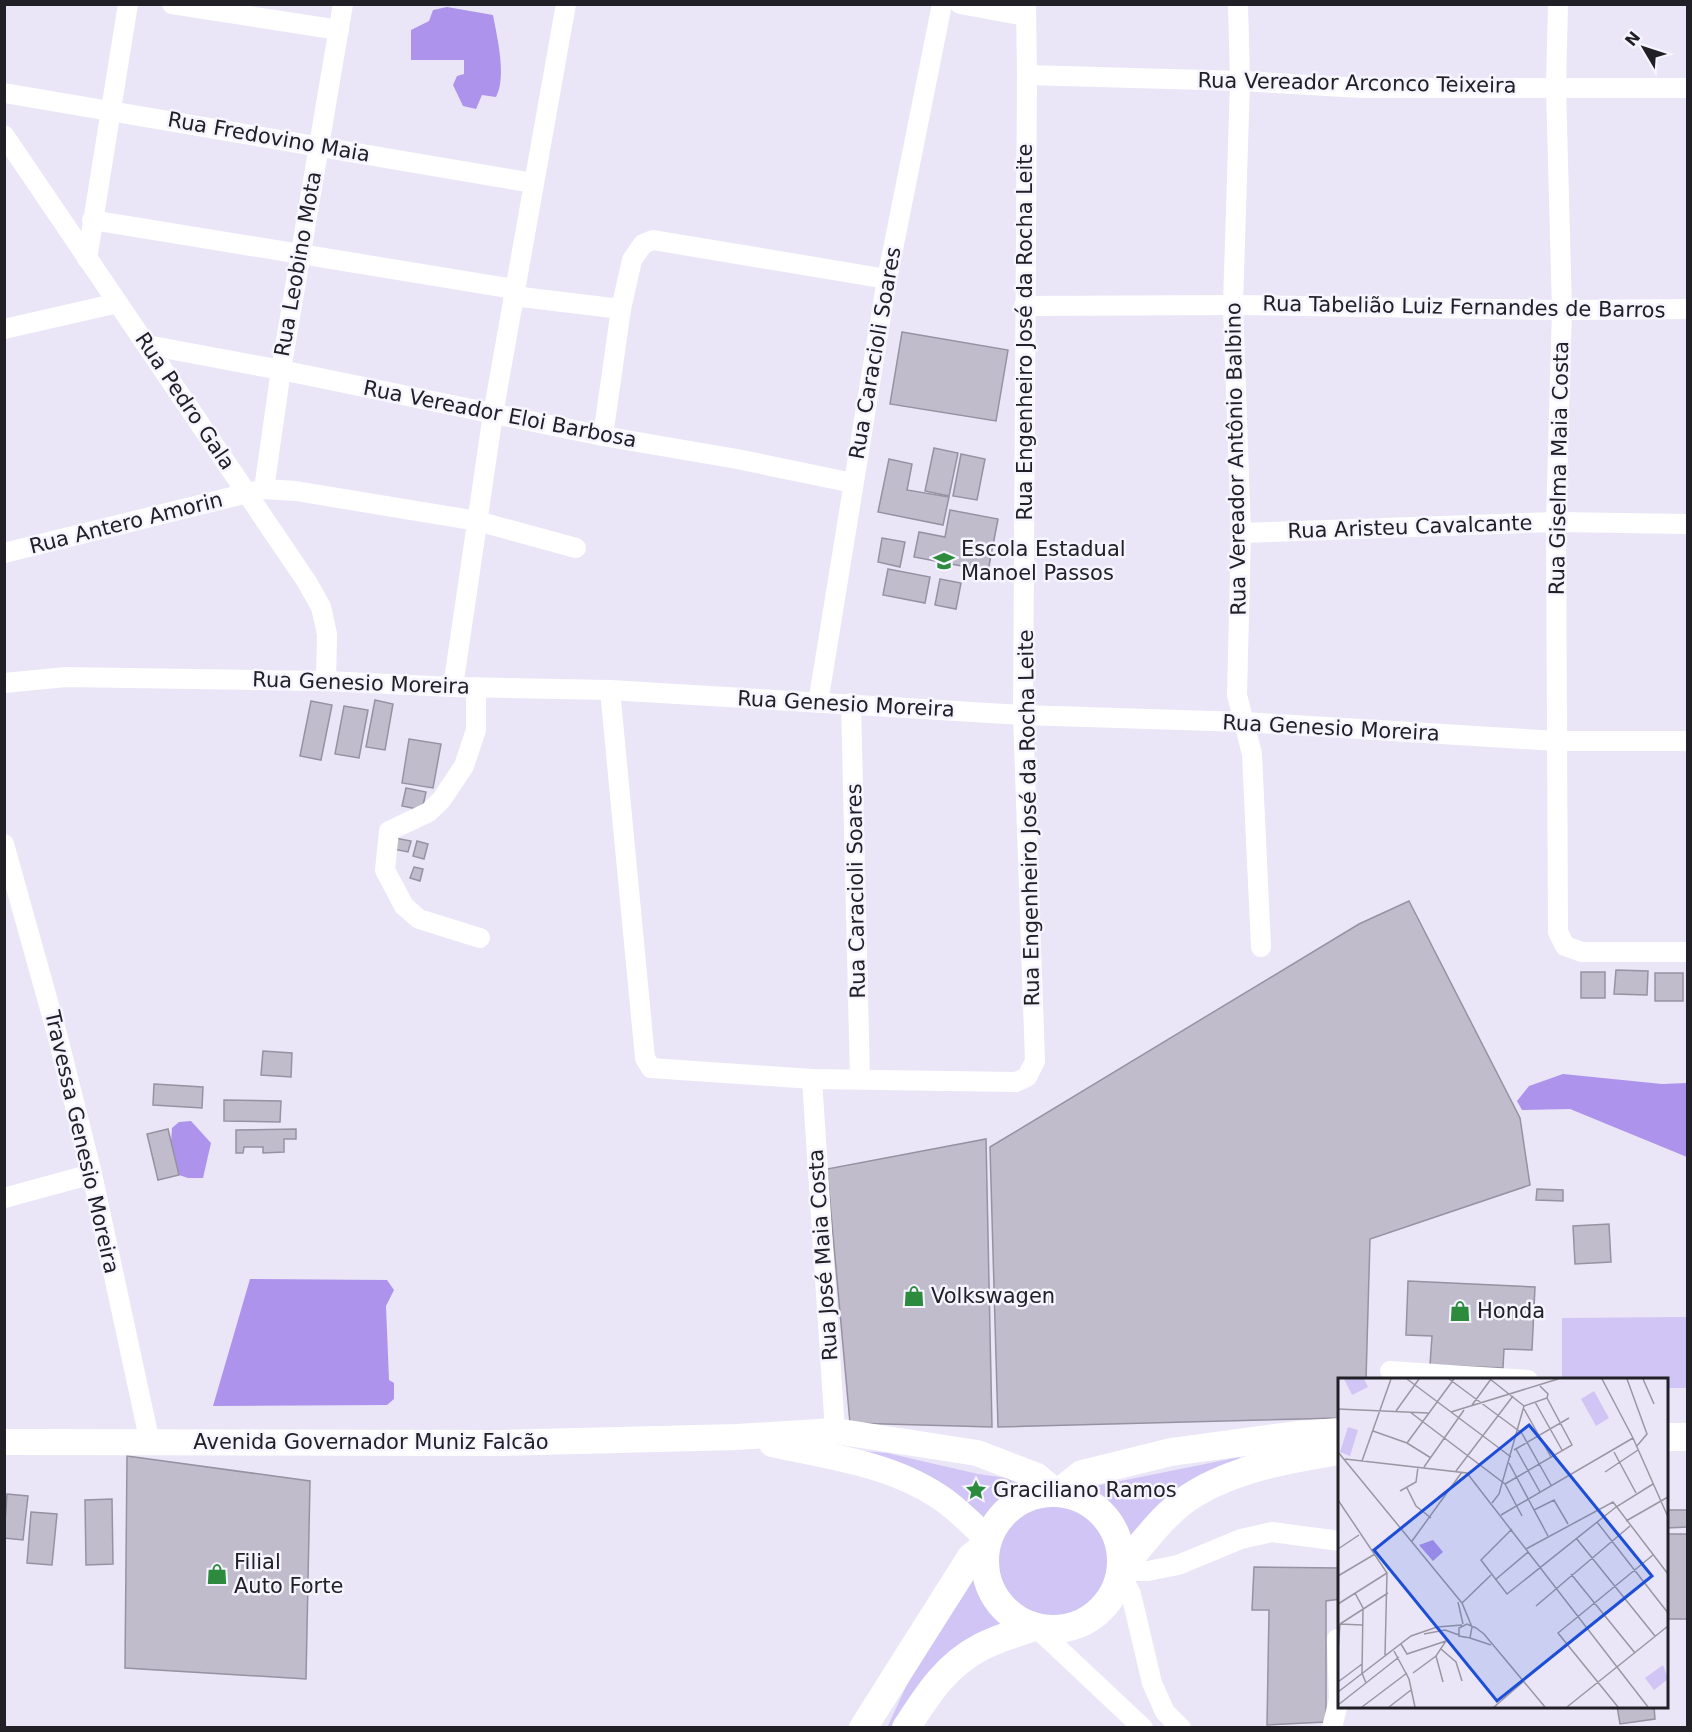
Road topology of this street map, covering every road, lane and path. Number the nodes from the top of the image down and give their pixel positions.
1 (128, 4) edge
2 (172, 4) edge
3 (343, 4) edge
4 (566, 4) edge
5 (942, 4) edge
6 (960, 4) edge
7 (1238, 4) edge
8 (1558, 4) edge
9 (1026, 10) edge
10 (339, 30) junction
11 (1027, 75) junction
12 (1240, 81) junction
13 (1556, 87) junction
14 (1688, 88) edge
15 (4, 93) edge
16 (110, 110) junction
17 (4, 135) edge
18 (318, 145) junction
19 (532, 183) junction
20 (92, 220) junction
21 (301, 255) junction
22 (87, 259) junction
23 (887, 279) junction
24 (514, 293) junction
25 (118, 303) junction
26 (1233, 305) junction
27 (1024, 306) junction
28 (621, 309) junction
29 (1688, 309) edge
30 (1562, 310) junction
31 (4, 329) edge
32 (147, 345) junction
33 (281, 370) junction
34 (493, 414) junction
35 (603, 436) junction
36 (853, 483) junction
37 (255, 490) junction
38 (477, 521) junction
39 (1556, 522) junction
40 (1688, 524) edge
41 (1241, 533) junction
42 (576, 548) dead end
43 (4, 553) edge
44 (326, 681) junction
45 (4, 683) edge
46 (453, 687) junction
47 (476, 687) junction
48 (610, 690) junction
49 (818, 703) junction
50 (851, 703) junction
51 (1023, 715) junction
52 (1244, 722) junction
53 (1557, 741) junction
54 (1688, 741) edge
55 (4, 844) edge
56 (480, 938) dead end
57 (1261, 947) dead end
58 (1688, 951) edge
59 (812, 1079) junction
60 (860, 1079) junction
61 (92, 1174) junction
62 (4, 1198) edge
63 (1390, 1371) dead end
64 (1465, 1378) edge
65 (835, 1431) junction
66 (1338, 1432) edge
67 (737, 1437) junction
68 (1668, 1437) edge
69 (1688, 1437) edge
70 (4, 1442) edge
71 (150, 1443) junction
72 (1338, 1451) edge
73 (1057, 1493) junction
74 (1338, 1541) edge
75 (986, 1542) junction
76 (1121, 1571) junction
77 (1038, 1628) junction
78 (1337, 1639) dead end
79 (1338, 1669) edge
80 (1338, 1703) edge
81 (863, 1728) edge
82 (906, 1728) edge
83 (1143, 1728) edge
84 (1181, 1728) edge
85 (1332, 1728) edge

1 - 16 street
2 - 10 street
3 - 10 street, Rua Leobino Mota
4 - 19 street
5 - 23 street, Rua Caracioli Soares
6 - 9 street
7 - 12 street, Rua Vereador Antônio Balbino
8 - 13 street, Rua Giselma Maia Costa
9 - 11 street, Rua Engenheiro José da Rocha Leite
10 - 18 street, Rua Leobino Mota
11 - 12 street, Rua Vereador Arconco Teixeira
11 - 27 street, Rua Engenheiro José da Rocha Leite
12 - 13 street, Rua Vereador Arconco Teixeira
12 - 26 street, Rua Vereador Antônio Balbino
13 - 14 street, Rua Vereador Arconco Teixeira
13 - 30 street, Rua Giselma Maia Costa
15 - 16 street, Rua Fredovino Maia
16 - 18 street, Rua Fredovino Maia
16 - 20 street
17 - 22 street, Rua Pedro Gala
18 - 19 street, Rua Fredovino Maia
18 - 21 street, Rua Leobino Mota
19 - 24 street
20 - 21 street
20 - 22 street
21 - 24 street
21 - 33 street, Rua Leobino Mota
22 - 25 street, Rua Pedro Gala
23 - 28 street
23 - 36 street, Rua Caracioli Soares
24 - 28 street
24 - 34 street
25 - 31 street
25 - 32 street, Rua Pedro Gala
26 - 27 street, Rua Tabelião Luiz Fernandes de Barros
26 - 30 street, Rua Tabelião Luiz Fernandes de Barros
26 - 41 street, Rua Vereador Antônio Balbino
27 - 51 street, Rua Engenheiro José da Rocha Leite
28 - 35 street
29 - 30 street, Rua Tabelião Luiz Fernandes de Barros
30 - 39 street, Rua Giselma Maia Costa
32 - 33 street, Rua Vereador Eloi Barbosa
32 - 37 street, Rua Pedro Gala
33 - 34 street, Rua Vereador Eloi Barbosa
33 - 37 street, Rua Leobino Mota
34 - 35 street, Rua Vereador Eloi Barbosa
34 - 38 street
35 - 36 street, Rua Vereador Eloi Barbosa
36 - 49 street, Rua Caracioli Soares
37 - 38 street, Rua Antero Amorin
37 - 43 street, Rua Antero Amorin
37 - 44 street, Rua Pedro Gala
38 - 42 street, Rua Antero Amorin
38 - 46 street
39 - 40 street, Rua Aristeu Cavalcante
39 - 41 street, Rua Aristeu Cavalcante
39 - 53 street, Rua Giselma Maia Costa
41 - 52 street, Rua Vereador Antônio Balbino
44 - 45 street, Rua Genesio Moreira
44 - 46 street, Rua Genesio Moreira
46 - 47 street, Rua Genesio Moreira
47 - 48 street, Rua Genesio Moreira
47 - 56 street
48 - 49 street, Rua Genesio Moreira
48 - 59 street
49 - 50 street, Rua Genesio Moreira
50 - 51 street, Rua Genesio Moreira
50 - 60 street, Rua Caracioli Soares
51 - 52 street, Rua Genesio Moreira
51 - 60 street, Rua Engenheiro José da Rocha Leite
52 - 53 street, Rua Genesio Moreira
52 - 57 street, Rua Vereador Antônio Balbino
53 - 54 street, Rua Genesio Moreira
53 - 58 street, Rua Giselma Maia Costa
55 - 61 street, Travessa Genesio Moreira
59 - 60 street
59 - 65 street, Rua José Maia Costa
61 - 62 street
61 - 71 street, Travessa Genesio Moreira
63 - 64 street
65 - 67 main road, Avenida Governador Muniz Falcão
65 - 73 main road, Avenida Governador Muniz Falcão
66 - 73 highway
67 - 71 main road, Avenida Governador Muniz Falcão
67 - 75 main road, Avenida Governador Muniz Falcão
68 - 69 highway
70 - 71 main road, Avenida Governador Muniz Falcão
72 - 76 highway
73 - 75 highway
73 - 76 highway
74 - 76 street
75 - 77 highway
75 - 81 highway
76 - 77 highway
76 - 84 street
77 - 82 highway
77 - 83 street
78 - 79 street
80 - 85 street

